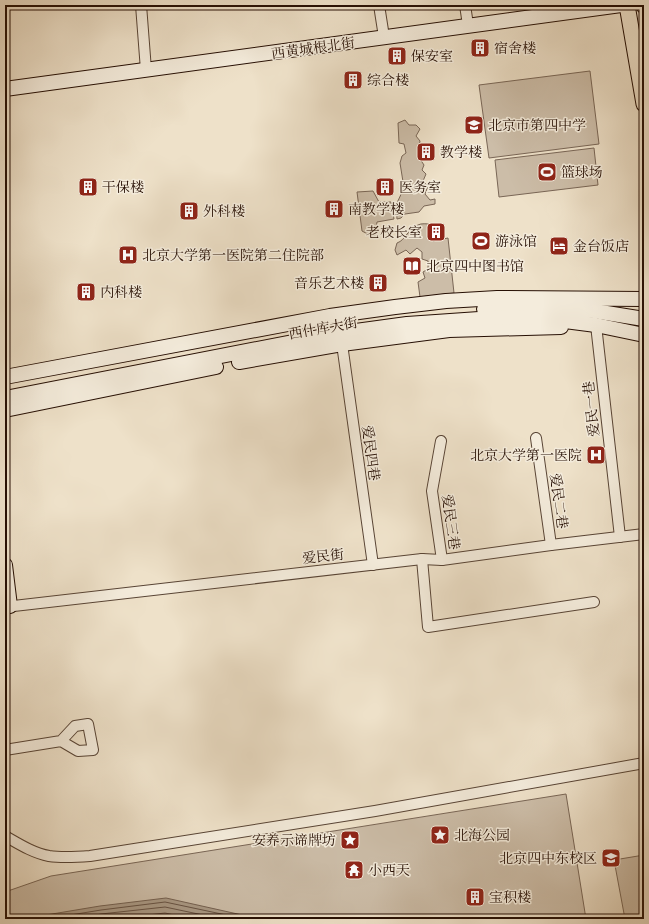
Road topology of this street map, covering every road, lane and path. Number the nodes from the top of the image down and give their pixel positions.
1 (141, 5) edge
2 (379, 5) edge
3 (465, 5) edge
4 (621, 5) edge
5 (627, 5) edge
6 (468, 25) junction
7 (384, 37) junction
8 (146, 70) junction
9 (5, 89) edge
10 (644, 104) edge
11 (644, 299) edge
12 (644, 319) edge
13 (596, 325) junction
14 (644, 336) edge
15 (342, 344) junction
16 (5, 377) edge
17 (5, 388) edge
18 (5, 398) edge
19 (5, 410) edge
20 (536, 438) dead end
21 (441, 441) dead end
22 (644, 534) edge
23 (620, 537) junction
24 (551, 545) junction
25 (422, 559) junction
26 (442, 560) junction
27 (5, 565) edge
28 (373, 565) junction
29 (594, 602) dead end
30 (8, 606) edge
31 (61, 741) dead end
32 (5, 750) edge
33 (644, 763) edge
34 (5, 836) edge

1 - 8 street
2 - 7 street
3 - 6 street
4 - 6 street, 西黄城根北街
5 - 10 main road
6 - 7 street, 西黄城根北街
7 - 8 street, 西黄城根北街
8 - 9 street, 西黄城根北街
11 - 16 street, 西什库大街
12 - 17 street, 西什库大街
13 - 14 street, 西什库大街
13 - 15 street, 西什库大街
13 - 18 street, 西什库大街
13 - 23 street, 爱民一巷
15 - 19 street, 西什库大街
15 - 28 street, 爱民四巷
20 - 24 street, 爱民二巷
21 - 26 street, 爱民三巷
22 - 23 street, 爱民街
23 - 24 street, 爱民街
24 - 26 street, 爱民街
25 - 26 street, 爱民街
25 - 28 street, 爱民街
25 - 29 street
27 - 30 street
28 - 30 street, 爱民街
31 - 32 street
33 - 34 street

